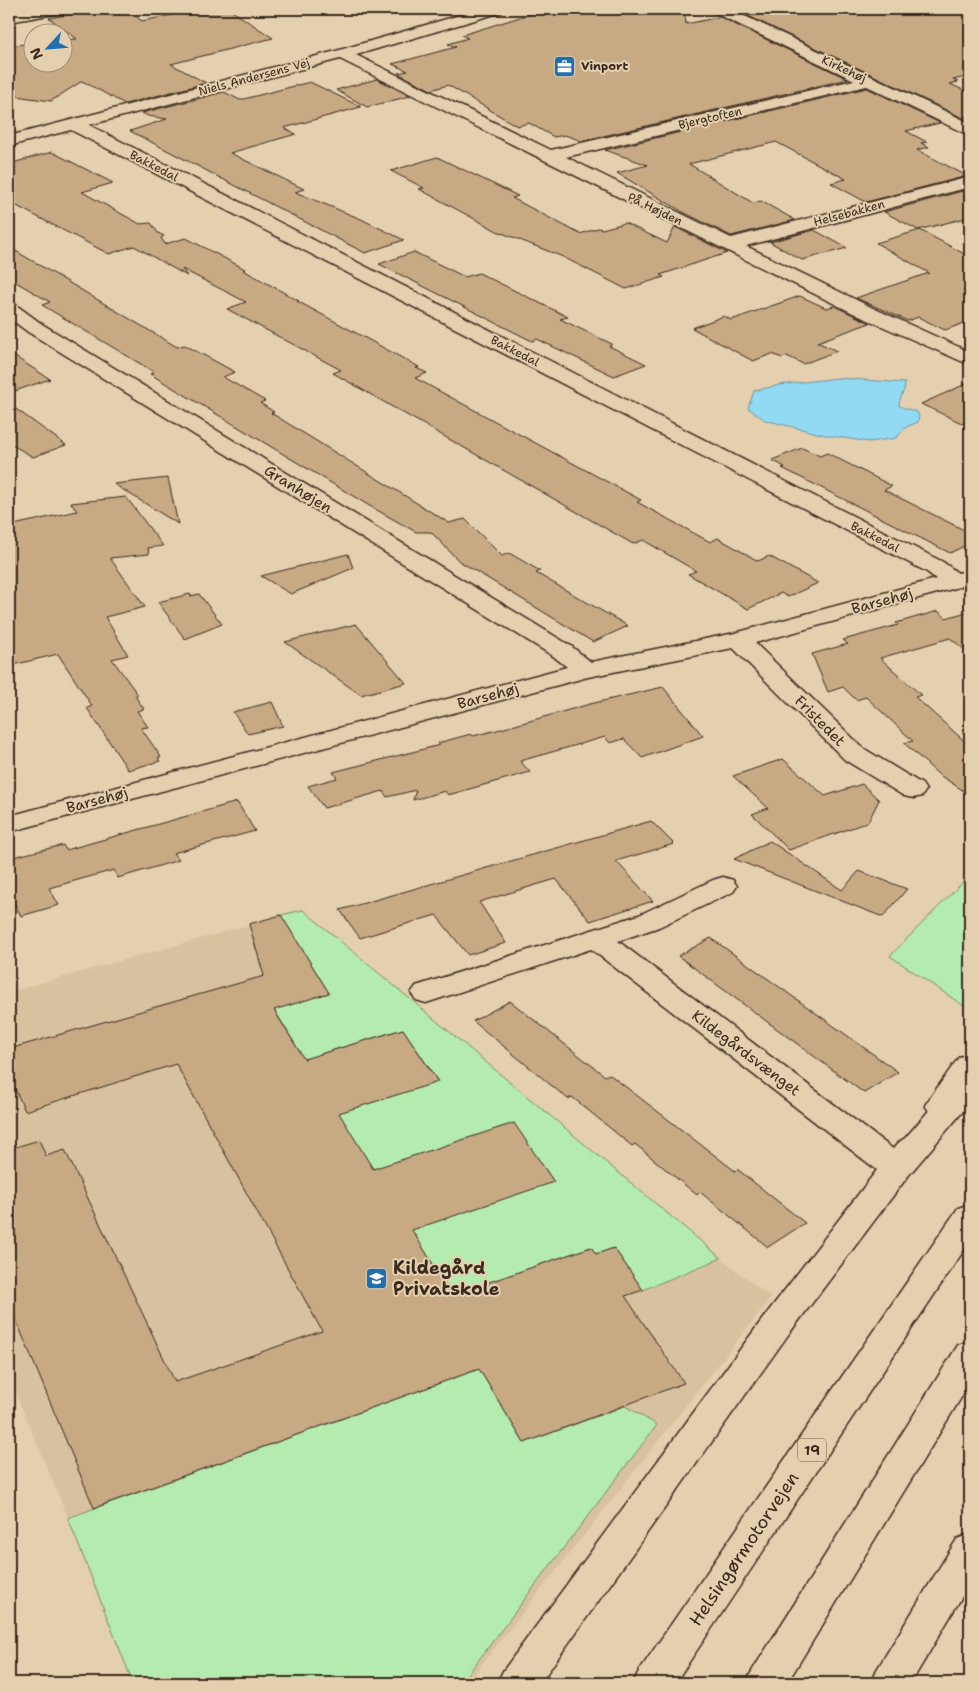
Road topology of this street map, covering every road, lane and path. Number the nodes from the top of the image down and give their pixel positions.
1 (55, 9) edge
2 (497, 9) edge
3 (718, 9) edge
4 (9, 17) edge
5 (342, 54) junction
6 (869, 81) junction
7 (73, 124) junction
8 (970, 129) edge
9 (9, 140) edge
10 (550, 156) junction
11 (970, 182) edge
12 (728, 245) junction
13 (9, 309) edge
14 (970, 359) edge
15 (962, 579) edge
16 (738, 640) junction
17 (586, 670) junction
18 (913, 790) dead end
19 (9, 824) edge
20 (722, 886) dead end
21 (596, 938) junction
22 (426, 993) dead end
23 (970, 1064) edge
24 (970, 1083) edge
25 (897, 1168) junction
26 (970, 1216) edge
27 (970, 1354) edge
28 (965, 1571) edge
29 (517, 1683) edge
30 (653, 1683) edge
31 (766, 1683) edge
32 (890, 1683) edge

1 - 4 main road
2 - 5 main road, Niels Andersens Vej
3 - 6 main road, Kirkehøj
5 - 7 main road, Niels Andersens Vej
5 - 10 main road, På Højden
6 - 8 main road, Kirkehøj
6 - 10 main road, Bjergtoften
7 - 9 main road, Niels Andersens Vej
7 - 15 main road, Bakkedal
10 - 12 main road, På Højden
11 - 12 main road, Helsebakken
12 - 14 main road, På Højden
13 - 17 main road, Granhøjen
15 - 16 main road, Barsehøj
16 - 17 main road, Barsehøj
16 - 18 main road, Fristedet
17 - 19 main road, Barsehøj
20 - 21 main road
21 - 22 main road
21 - 25 main road, Kildegårdsvænget
23 - 25 main road
24 - 25 main road
25 - 29 main road
26 - 30 main road, Helsingørmotorvejen / 19
27 - 31 main road
28 - 32 main road

